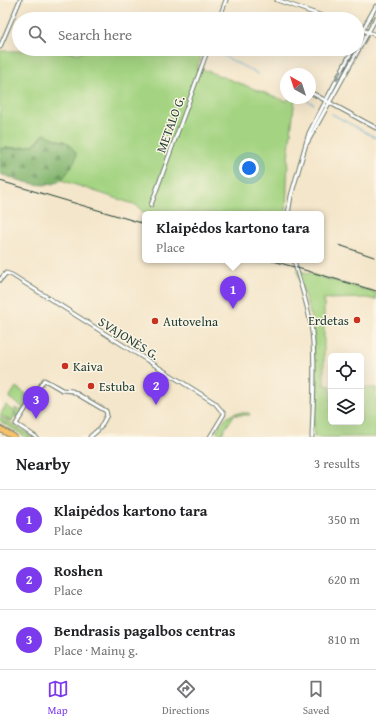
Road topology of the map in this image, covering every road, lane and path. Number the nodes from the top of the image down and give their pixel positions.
1 (20, 0) edge
2 (226, 0) edge
3 (277, 0) edge
4 (376, 6) edge
5 (15, 12) edge
6 (222, 12) edge
7 (311, 12) edge
8 (376, 18) edge
9 (12, 19) edge
10 (364, 28) edge
11 (364, 30) edge
12 (368, 32) junction
13 (376, 35) edge
14 (364, 39) edge
15 (0, 47) edge
16 (205, 56) edge
17 (349, 56) edge
18 (355, 56) edge
19 (316, 95) edge
20 (326, 100) junction
21 (329, 103) junction
22 (376, 128) edge
23 (304, 150) junction
24 (151, 205) dead end
25 (289, 211) edge
26 (295, 263) edge
27 (0, 280) edge
28 (0, 429) edge
29 (14, 437) edge
30 (36, 437) edge
31 (90, 437) edge
32 (210, 437) edge
33 (312, 437) edge

1 - 5 street
2 - 6 street
3 - 7 street
4 - 10 street
8 - 12 street
9 - 15 street
11 - 12 street
12 - 13 street
12 - 14 street
16 - 24 street, METALO G.
17 -> 20 street
18 - 21 street
19 - 20 street
20 - 21 street
20 - 23 street
21 - 22 street
21 - 23 street
23 - 25 street
26 - 33 street
27 - 32 street, SVAJONĖS G.
28 - 29 main road
30 - 31 street

